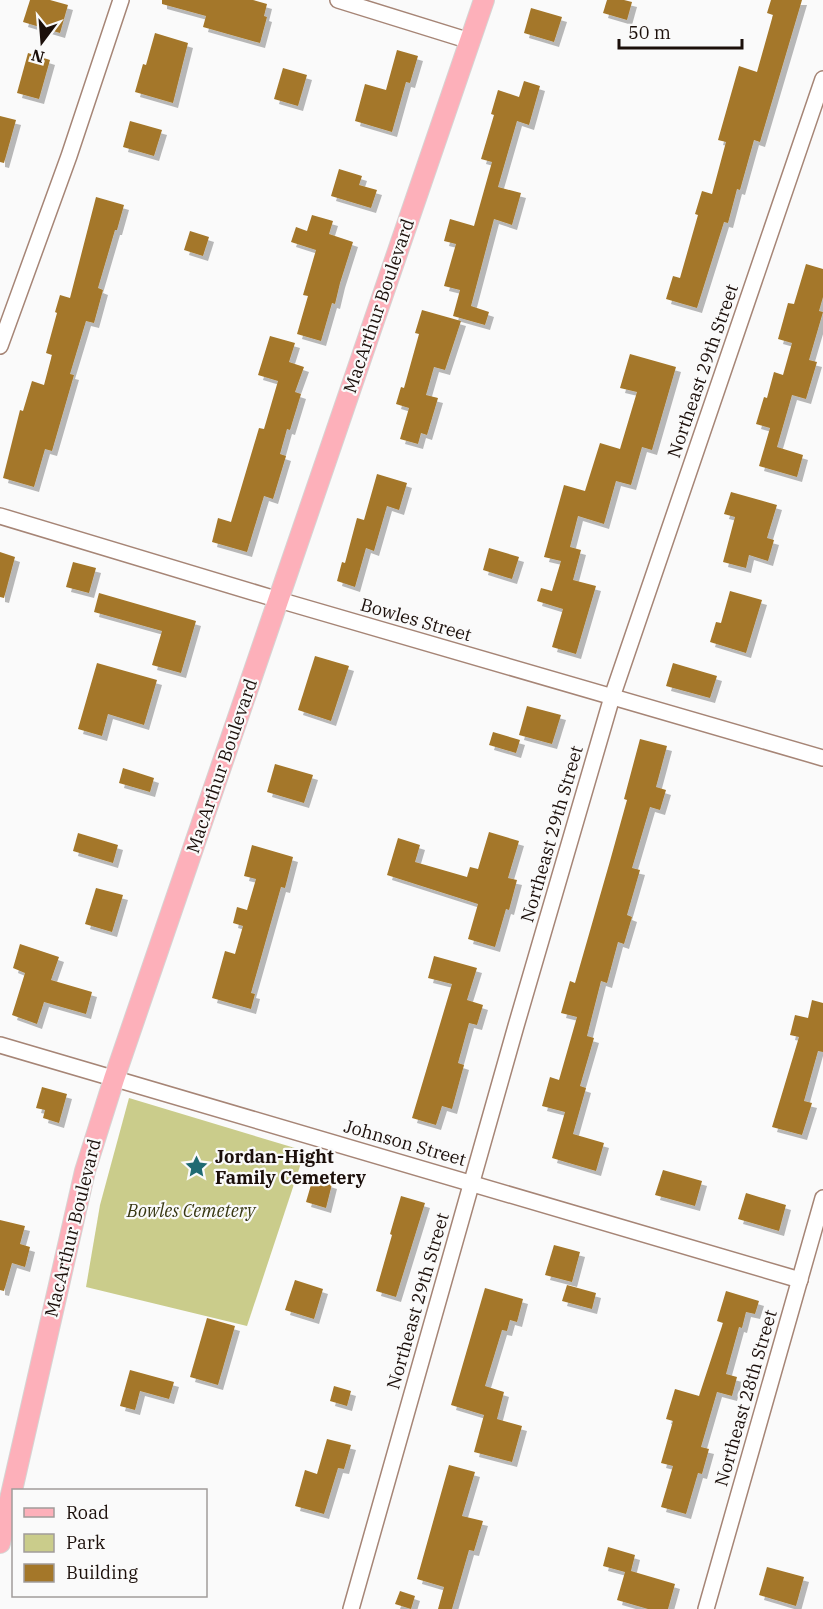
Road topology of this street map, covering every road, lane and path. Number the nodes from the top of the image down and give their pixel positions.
1 (121, 0) edge
2 (338, 0) edge
3 (484, 0) edge
4 (470, 41) junction
5 (823, 79) edge
6 (0, 346) edge
7 (0, 516) edge
8 (279, 600) junction
9 (612, 697) junction
10 (823, 758) edge
11 (0, 1045) edge
12 (114, 1079) junction
13 (472, 1183) junction
14 (823, 1198) edge
15 (800, 1281) junction
16 (12, 1489) edge
17 (12, 1491) edge
18 (0, 1543) edge
19 (351, 1609) edge
20 (706, 1609) edge

1 - 6 street
2 - 4 street
3 - 4 main road, MacArthur Boulevard
4 - 8 main road, MacArthur Boulevard
5 - 9 street, Northeast 29th Street
7 - 8 street, Bowles Street
8 - 9 street, Bowles Street
8 - 12 main road, MacArthur Boulevard
9 - 10 street, Bowles Street
9 - 13 street, Northeast 29th Street
11 - 12 street, Johnson Street
12 - 13 street, Johnson Street
12 - 16 main road, MacArthur Boulevard
13 - 15 street, Johnson Street
13 - 19 street, Northeast 29th Street
14 - 15 street, Northeast 28th Street
15 - 20 street, Northeast 28th Street
17 - 18 main road, MacArthur Boulevard

